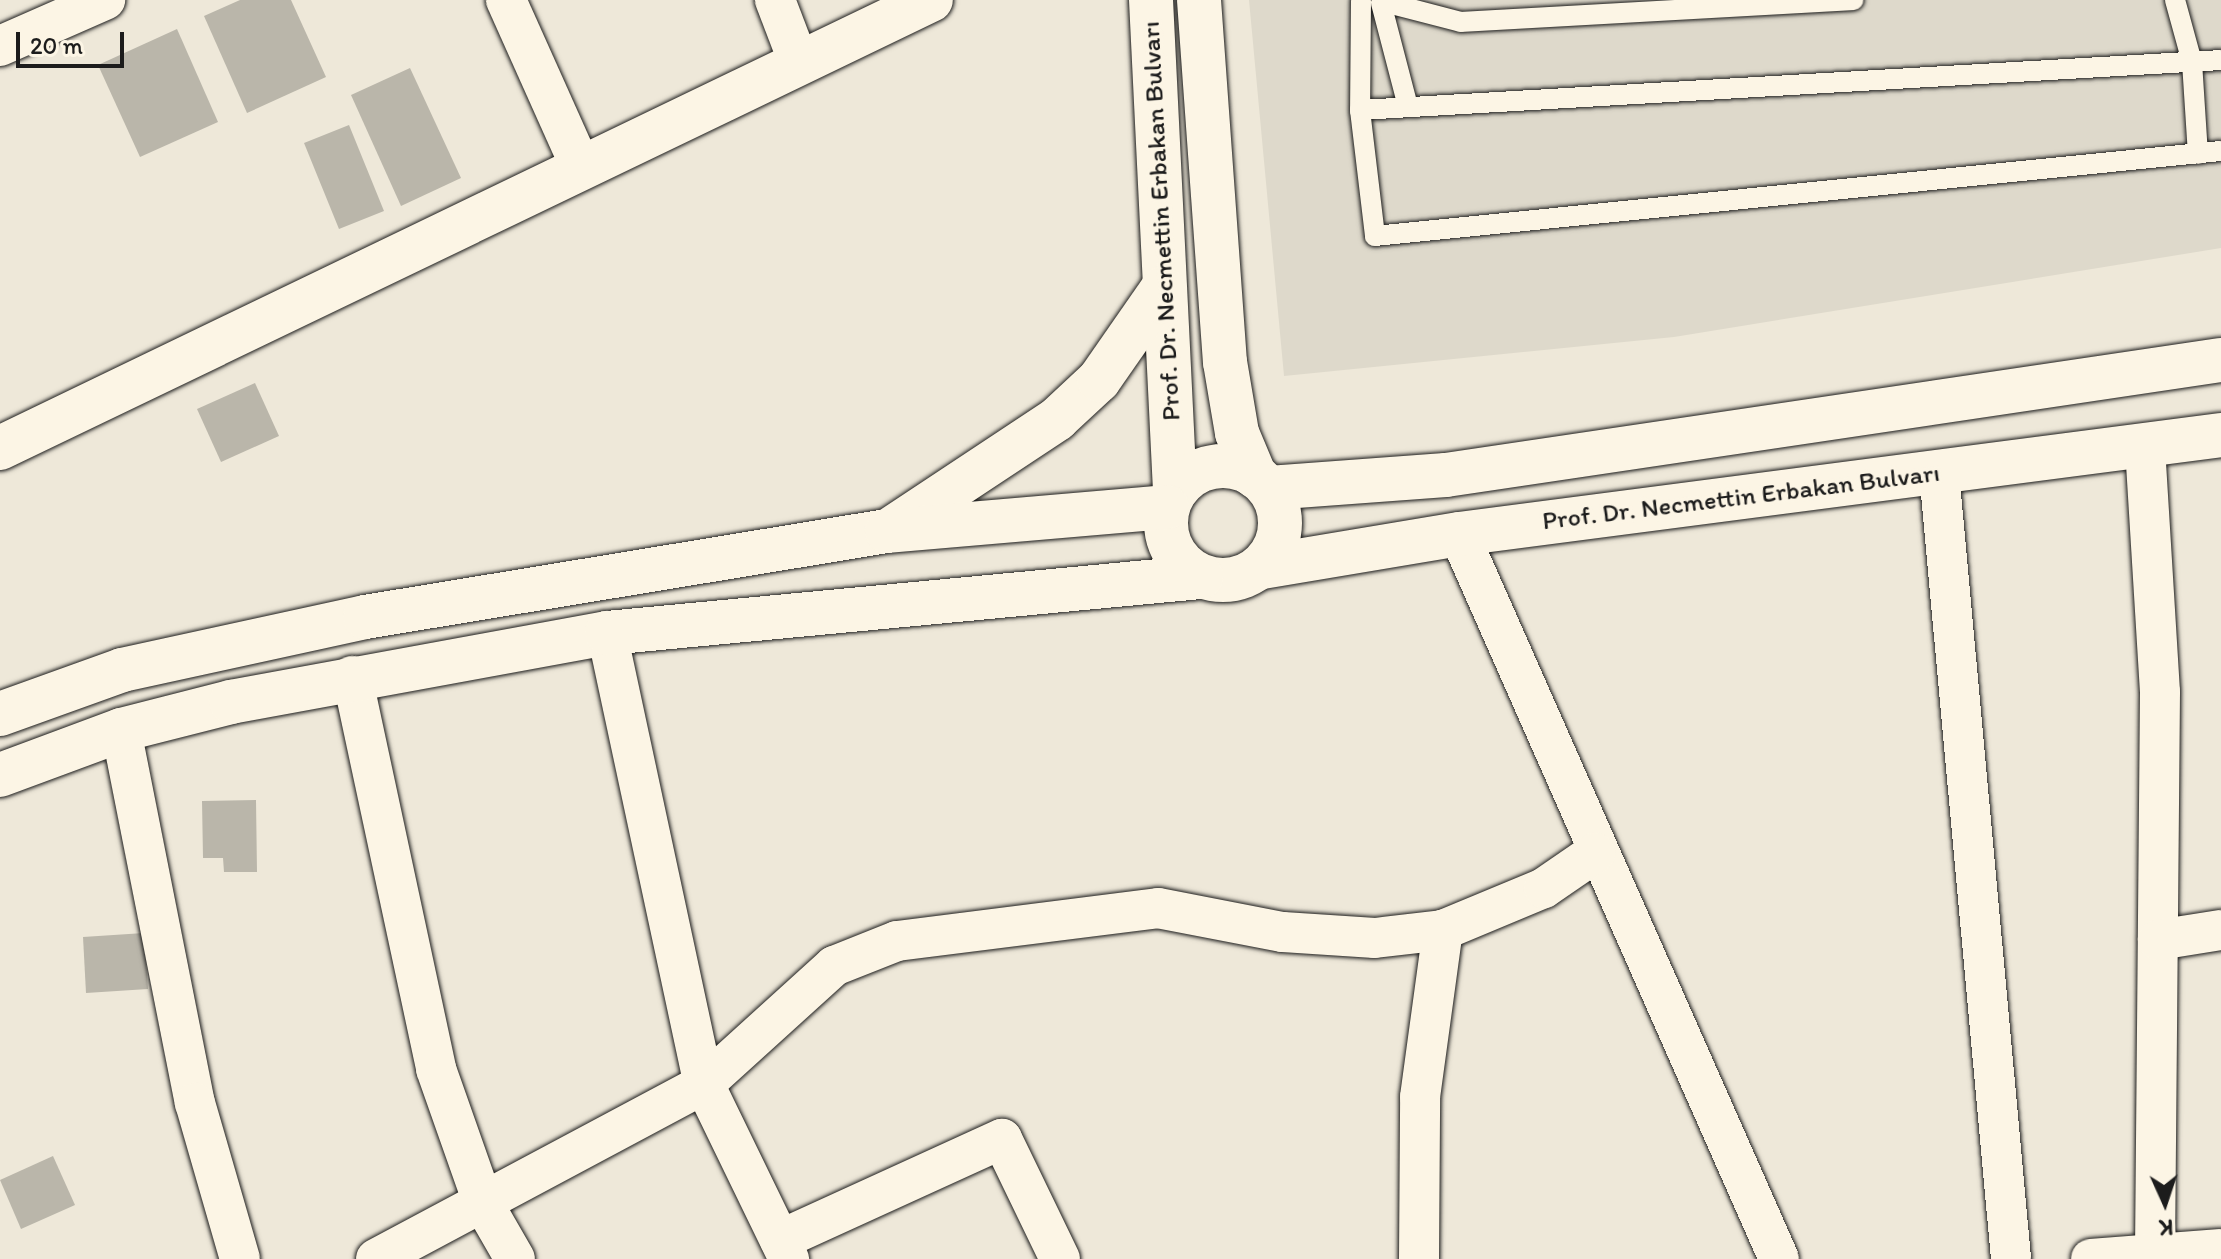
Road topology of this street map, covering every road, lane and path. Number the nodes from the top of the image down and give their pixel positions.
1 (105, 0) edge
2 (506, 0) edge
3 (775, 0) edge
4 (931, 0) edge
5 (1151, 0) edge
6 (1199, 0) edge
7 (1853, 0) edge
8 (2175, 0) edge
9 (1377, 2) edge
10 (0, 46) edge
11 (2221, 60) edge
12 (2192, 62) junction
13 (799, 63) junction
14 (1408, 107) junction
15 (1360, 110) junction
16 (2221, 151) edge
17 (2198, 154) junction
18 (581, 168) junction
19 (1163, 288) junction
20 (2221, 360) edge
21 (2221, 435) edge
22 (2145, 447) junction
23 (0, 448) edge
24 (1939, 472) junction
25 (1262, 482) junction
26 (1171, 499) junction
27 (887, 531) junction
28 (1459, 534) junction
29 (1262, 567) junction
30 (1201, 577) junction
31 (607, 633) junction
32 (352, 676) junction
33 (0, 714) edge
34 (121, 730) junction
35 (0, 775) edge
36 (1595, 853) junction
37 (1443, 930) junction
38 (2221, 930) edge
39 (2158, 940) junction
40 (704, 1084) junction
41 (484, 1205) junction
42 (2221, 1249) edge
43 (785, 1250) edge
44 (2154, 1257) edge
45 (240, 1259) edge
46 (376, 1259) edge
47 (515, 1259) edge
48 (1060, 1259) edge
49 (1419, 1259) edge
50 (1779, 1259) edge
51 (2011, 1259) edge
52 (2091, 1259) edge

1 - 10 street
2 - 18 street
3 - 13 street
4 - 13 main road
5 - 19 main road, Prof. Dr. Necmettin Erbakan Bulvarı
6 - 25 main road, Prof. Dr. Necmettin Erbakan Bulvarı
7 - 9 lane
8 - 12 lane
9 - 14 lane
9 - 15 lane
11 - 12 lane
12 - 14 lane
12 - 17 lane
13 - 18 main road
14 - 15 lane
15 - 17 lane
16 - 17 lane
18 - 23 main road
19 - 26 main road, Prof. Dr. Necmettin Erbakan Bulvarı
19 - 27 main road
20 - 25 main road
21 - 22 main road, Prof. Dr. Necmettin Erbakan Bulvarı
22 - 24 main road, Prof. Dr. Necmettin Erbakan Bulvarı
22 - 39 street
24 - 28 main road, Prof. Dr. Necmettin Erbakan Bulvarı
24 - 51 street
25 - 26 main road
25 - 29 main road
26 - 27 main road
26 - 30 main road
27 - 33 main road
28 - 29 main road, Prof. Dr. Necmettin Erbakan Bulvarı
28 - 36 street
29 - 30 main road
30 - 31 main road
31 - 32 main road
31 - 40 street
32 - 34 main road
32 - 41 street
34 - 35 main road
34 - 45 street
36 - 37 street
36 - 50 street
37 - 40 street
37 - 49 street
38 - 39 street
39 - 44 street
40 - 41 street
40 - 43 street
41 - 46 street
41 - 47 street
42 - 44 street
43 - 48 street
44 - 52 street

